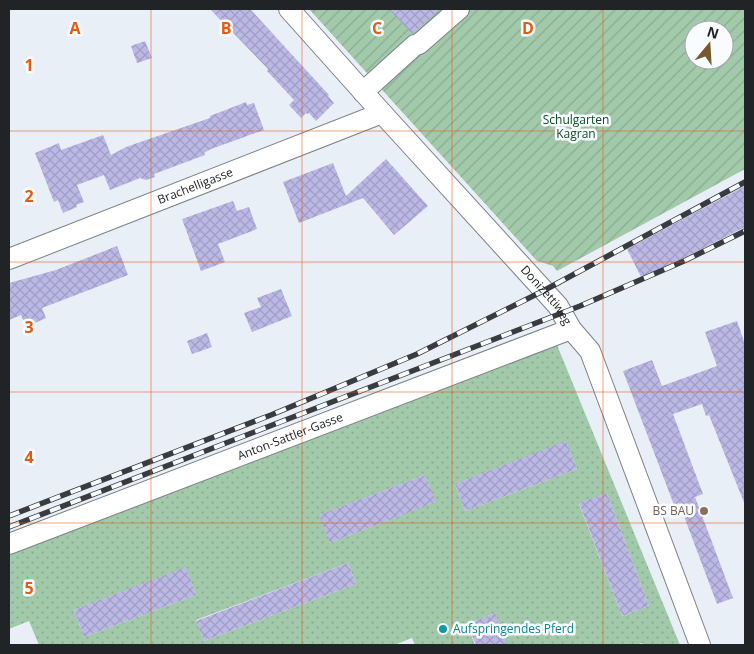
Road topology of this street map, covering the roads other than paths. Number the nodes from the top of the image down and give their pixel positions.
1 (289, 9) edge
2 (459, 9) edge
3 (363, 92) junction
4 (382, 113) junction
5 (9, 259) edge
6 (571, 329) junction
7 (9, 544) edge
8 (700, 645) edge

1 - 3 street, Donizettiweg
2 - 3 street
3 - 4 street, Donizettiweg
4 - 5 street, Brachelligasse
4 - 6 street, Donizettiweg
6 - 7 street, Anton-Sattler-Gasse
6 - 8 street, Donizettiweg

